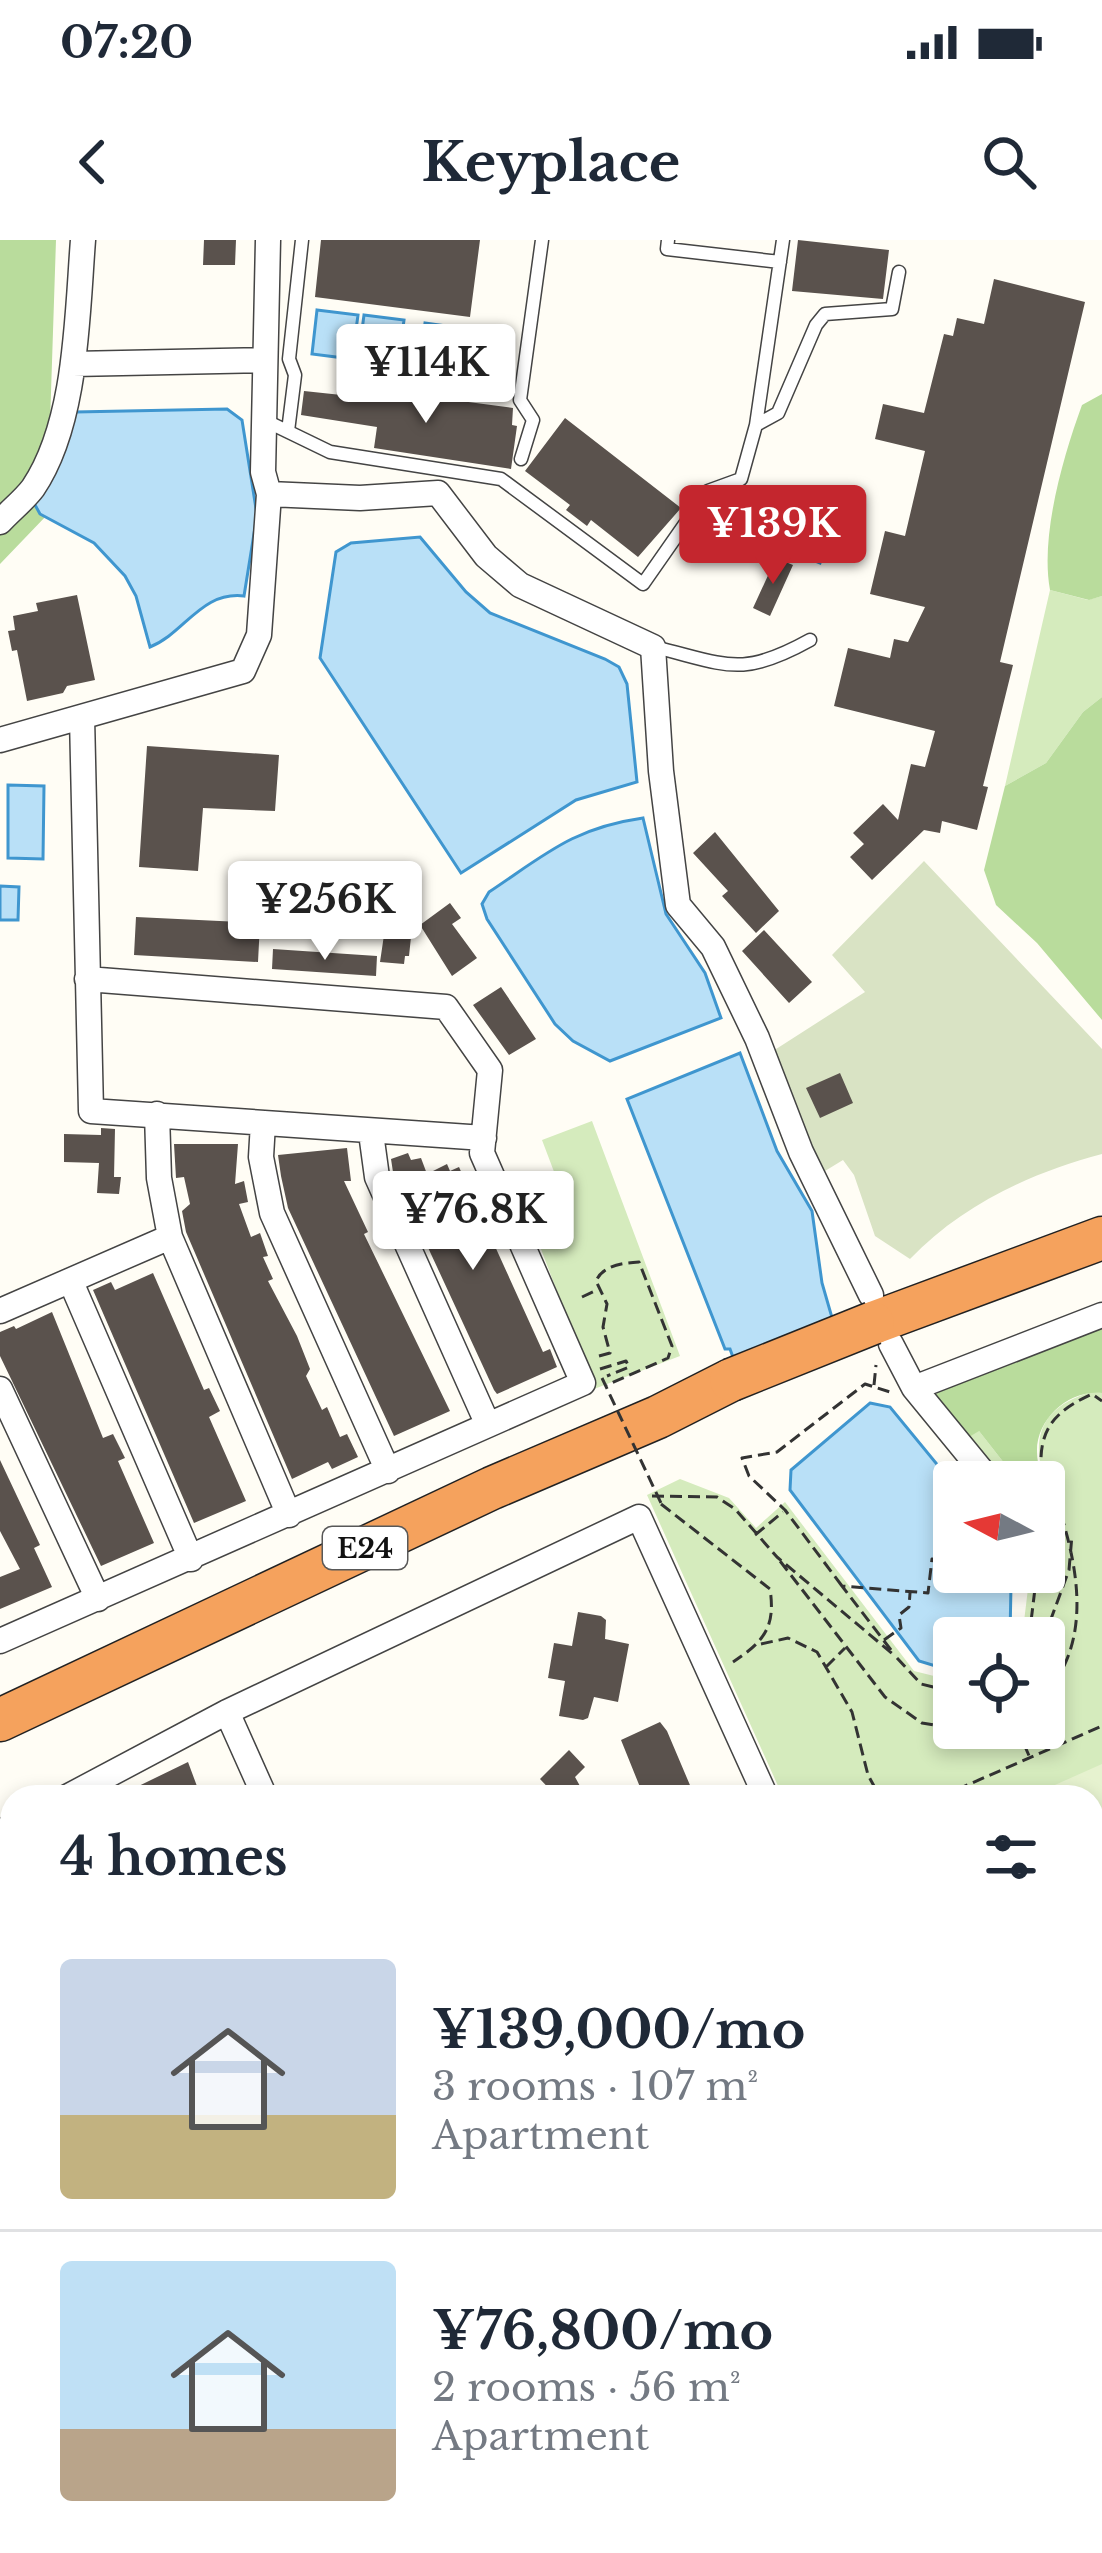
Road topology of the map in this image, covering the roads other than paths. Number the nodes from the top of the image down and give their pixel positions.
1 (82, 240) edge
2 (268, 240) edge
3 (302, 240) edge
4 (542, 240) edge
5 (668, 240) edge
6 (783, 240) edge
7 (780, 262) junction
8 (899, 272) dead end
9 (264, 360) junction
10 (73, 364) junction
11 (263, 420) junction
12 (756, 425) junction
13 (288, 430) junction
14 (512, 488) junction
15 (269, 494) junction
16 (0, 522) edge
17 (809, 640) dead end
18 (653, 646) junction
19 (82, 717) junction
20 (0, 740) edge
21 (87, 980) junction
22 (157, 1114) junction
23 (263, 1123) junction
24 (371, 1133) junction
25 (484, 1138) junction
26 (170, 1238) junction
27 (1102, 1238) edge
28 (70, 1282) junction
29 (0, 1311) edge
30 (1102, 1315) edge
31 (878, 1321) junction
32 (731, 1380) junction
33 (0, 1389) edge
34 (903, 1390) junction
35 (488, 1425) junction
36 (971, 1461) edge
37 (388, 1471) junction
38 (289, 1515) junction
39 (191, 1559) junction
40 (270, 1592) junction
41 (98, 1599) junction
42 (0, 1641) edge
43 (0, 1706) edge
44 (226, 1712) junction
45 (0, 1720) edge
46 (0, 1747) edge
47 (89, 1785) edge
48 (259, 1785) edge
49 (761, 1785) edge

1 - 10 street
2 - 9 street
3 - 13 lane
4 - 14 lane
5 - 7 lane
6 - 7 lane
7 - 12 lane
8 - 12 lane
9 - 10 street
9 - 11 street
10 - 16 street
11 - 13 lane
11 - 15 street
12 - 14 lane
13 - 14 lane
15 - 18 street
15 - 19 street
17 - 18 lane
18 - 31 street
19 - 20 street
19 - 21 street
21 - 22 street
21 - 25 street
22 - 23 street
22 - 26 street
23 - 24 street
23 - 37 street
24 - 25 street
24 - 35 street
25 - 35 street
26 - 28 street
26 - 38 street
27 - 31 highway, E24
28 - 29 street
28 - 39 street
30 - 34 street
31 - 32 highway, E24, bridge
31 - 34 street
32 - 40 highway, E24
32 - 43 highway, E24
33 - 41 street
34 - 36 street
35 - 37 street
37 - 38 street
38 - 39 street
39 - 41 street
40 - 45 highway, E24
40 - 46 highway
41 - 42 street
44 - 47 street
44 - 48 street
44 - 49 street

